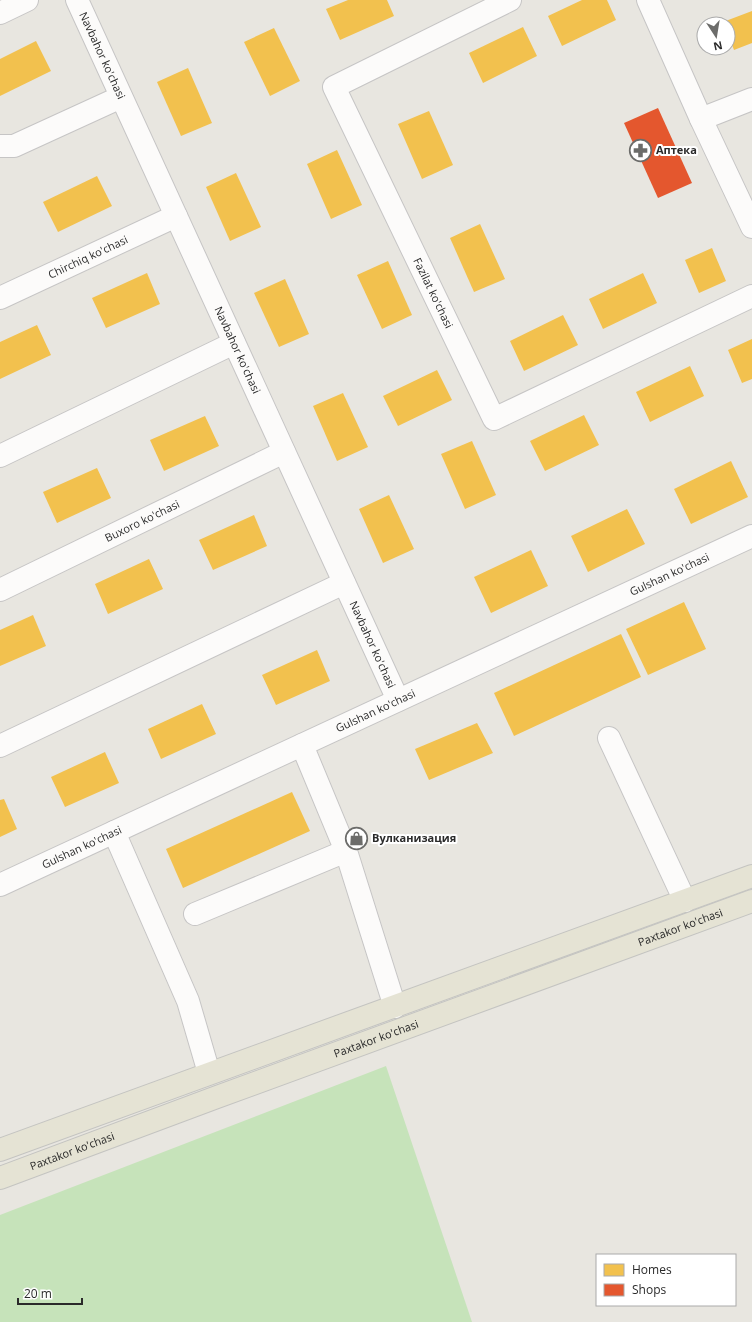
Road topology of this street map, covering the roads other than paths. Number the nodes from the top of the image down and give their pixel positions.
1 (27, 0) edge
2 (77, 0) edge
3 (510, 0) edge
4 (648, 0) edge
5 (0, 13) edge
6 (121, 97) junction
7 (752, 99) edge
8 (701, 119) junction
9 (0, 146) edge
10 (176, 216) junction
11 (752, 227) edge
12 (752, 296) edge
13 (0, 298) edge
14 (234, 343) junction
15 (284, 452) junction
16 (0, 456) edge
17 (752, 536) edge
18 (344, 583) junction
19 (0, 590) edge
20 (398, 700) junction
21 (609, 738) dead end
22 (302, 745) junction
23 (0, 746) edge
24 (114, 832) junction
25 (346, 851) junction
26 (752, 876) edge
27 (0, 885) edge
28 (685, 901) junction
29 (752, 901) edge
30 (194, 914) dead end
31 (395, 1006) junction
32 (209, 1073) junction
33 (0, 1150) edge
34 (0, 1178) edge

1 - 5 street
2 - 6 street, Navbahor ko'chasi
3 - 12 street, Fazilat ko'chasi
4 - 8 street
6 - 9 street
6 - 10 street, Navbahor ko'chasi
7 - 8 street
8 - 11 street
10 - 13 street, Chirchiq ko'chasi
10 - 14 street, Navbahor ko'chasi
14 - 15 street, Navbahor ko'chasi
14 - 16 street
15 - 18 street, Navbahor ko'chasi
15 - 19 street, Buxoro ko'chasi
17 - 20 street, Gulshan ko'chasi
18 - 20 street, Navbahor ko'chasi
18 - 23 street
20 - 22 street, Gulshan ko'chasi
21 - 28 street
22 - 24 street, Gulshan ko'chasi
22 - 25 street
24 - 27 street, Gulshan ko'chasi
24 - 32 street
25 - 30 street
25 - 31 street
26 - 28 main road
28 - 31 main road
29 - 34 main road, Paxtakor ko'chasi
31 - 32 main road
32 - 33 main road

